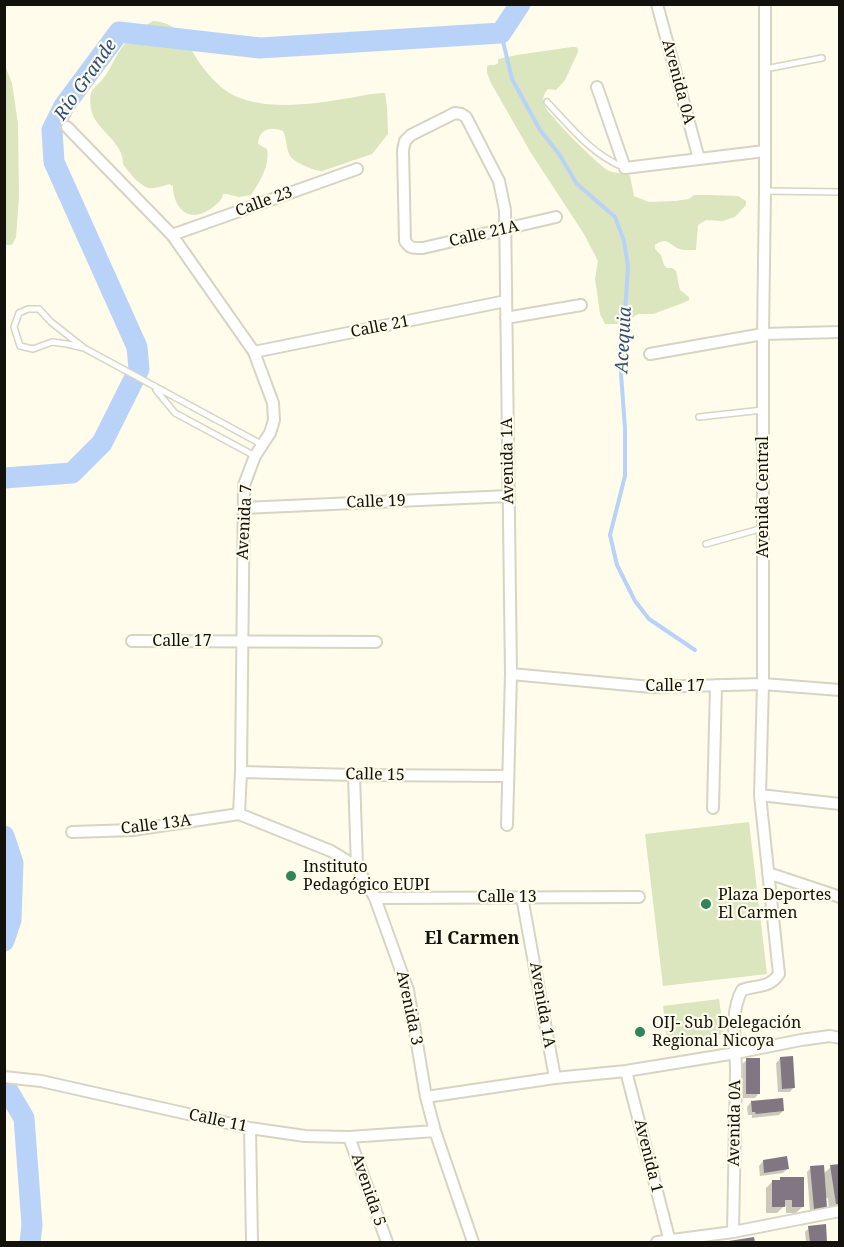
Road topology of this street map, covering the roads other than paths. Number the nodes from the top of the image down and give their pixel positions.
1 (657, 4) edge
2 (765, 4) edge
3 (822, 58) dead end
4 (765, 69) junction
5 (597, 87) dead end
6 (547, 102) dead end
7 (67, 127) dead end
8 (765, 151) junction
9 (699, 159) junction
10 (625, 168) junction
11 (357, 169) dead end
12 (765, 191) junction
13 (840, 192) edge
14 (556, 217) dead end
15 (505, 229) junction
16 (172, 234) junction
17 (413, 249) joint
18 (506, 301) junction
19 (581, 305) dead end
20 (506, 318) junction
21 (840, 332) edge
22 (763, 334) junction
23 (84, 348) junction
24 (254, 352) junction
25 (650, 354) dead end
26 (153, 386) junction
27 (763, 410) junction
28 (699, 417) dead end
29 (262, 445) junction
30 (255, 456) junction
31 (509, 496) junction
32 (243, 508) junction
33 (763, 528) junction
34 (705, 544) dead end
35 (132, 640) dead end
36 (242, 641) junction
37 (376, 642) dead end
38 (510, 674) junction
39 (763, 684) junction
40 (716, 686) junction
41 (840, 690) edge
42 (241, 772) junction
43 (354, 775) junction
44 (508, 776) junction
45 (760, 795) junction
46 (840, 804) edge
47 (713, 808) dead end
48 (239, 814) junction
49 (507, 825) dead end
50 (72, 832) dead end
51 (357, 867) junction
52 (768, 873) junction
53 (522, 897) junction
54 (639, 897) dead end
55 (840, 897) edge
56 (375, 898) junction
57 (735, 1014) joint
58 (840, 1038) edge
59 (736, 1053) junction
60 (626, 1071) junction
61 (4, 1077) edge
62 (555, 1078) junction
63 (426, 1097) junction
64 (250, 1128) junction
65 (435, 1131) junction
66 (349, 1137) junction
67 (840, 1211) edge
68 (733, 1232) junction
69 (252, 1242) edge
70 (387, 1242) edge
71 (473, 1242) edge
72 (657, 1242) edge
73 (670, 1242) edge

1 - 9 street, Avenida 0A
2 - 4 street, Avenida Central
3 - 4 lane
4 - 8 street, Avenida Central
5 - 10 street
6 - 10 lane
7 - 16 street, Avenida 7
8 - 9 street
8 - 12 street, Avenida Central
9 - 10 street
11 - 16 street, Calle 23
12 - 13 lane
12 - 22 street, Avenida Central
14 - 15 street, Calle 21A
15 - 17 street, Calle 21A
15 - 17 street, Avenida 1A
15 - 18 street, Avenida 1A
16 - 24 street, Avenida 7
18 - 20 street, Avenida 1A
18 - 24 street, Calle 21
19 - 20 street
20 - 31 street, Avenida 1A
21 - 22 street
22 - 25 street
22 - 27 street, Avenida Central
23 - 23 lane
23 - 26 lane
24 - 29 street, Avenida 7
26 - 29 lane
26 - 30 lane
27 - 28 lane
27 - 33 street, Avenida Central
29 - 30 street, Avenida 7
30 - 32 street, Avenida 7
31 - 32 street, Calle 19
31 - 38 street, Avenida 1A
32 - 36 street, Avenida 7
33 - 34 lane
33 - 39 street, Avenida Central
35 - 36 street, Calle 17
36 - 37 street, Calle 17
36 - 42 street, Avenida 7
38 - 40 street, Calle 17
38 - 44 street, Avenida 1A
39 - 40 street, Calle 17
39 - 41 street, Calle 17
39 - 45 street, Avenida Central
40 - 47 street
42 - 43 street, Calle 15
42 - 48 street, Avenida 7
43 - 44 street, Calle 15
43 - 51 street, Avenida 3
44 - 49 street, Avenida 1A
45 - 46 street
45 - 52 street, Avenida Central
48 - 50 street, Calle 13A
48 - 51 street
51 - 56 street, Avenida 3
52 - 55 street
52 - 57 street, Avenida Central
53 - 54 street, Calle 13
53 - 56 street, Calle 13
53 - 62 street, Avenida 1A
56 - 63 street, Avenida 3
57 - 59 street, Avenida 0A
58 - 59 street
59 - 60 street
59 - 68 street, Avenida 0A
60 - 62 street
60 - 73 street, Avenida 1
61 - 64 street, Calle 11
62 - 63 street
63 - 65 street, Avenida 3
64 - 66 street, Calle 11
64 - 69 street
65 - 66 street, Calle 11
65 - 71 street, Avenida 3
66 - 70 street, Avenida 5
67 - 68 street
68 - 73 street
72 - 73 street

